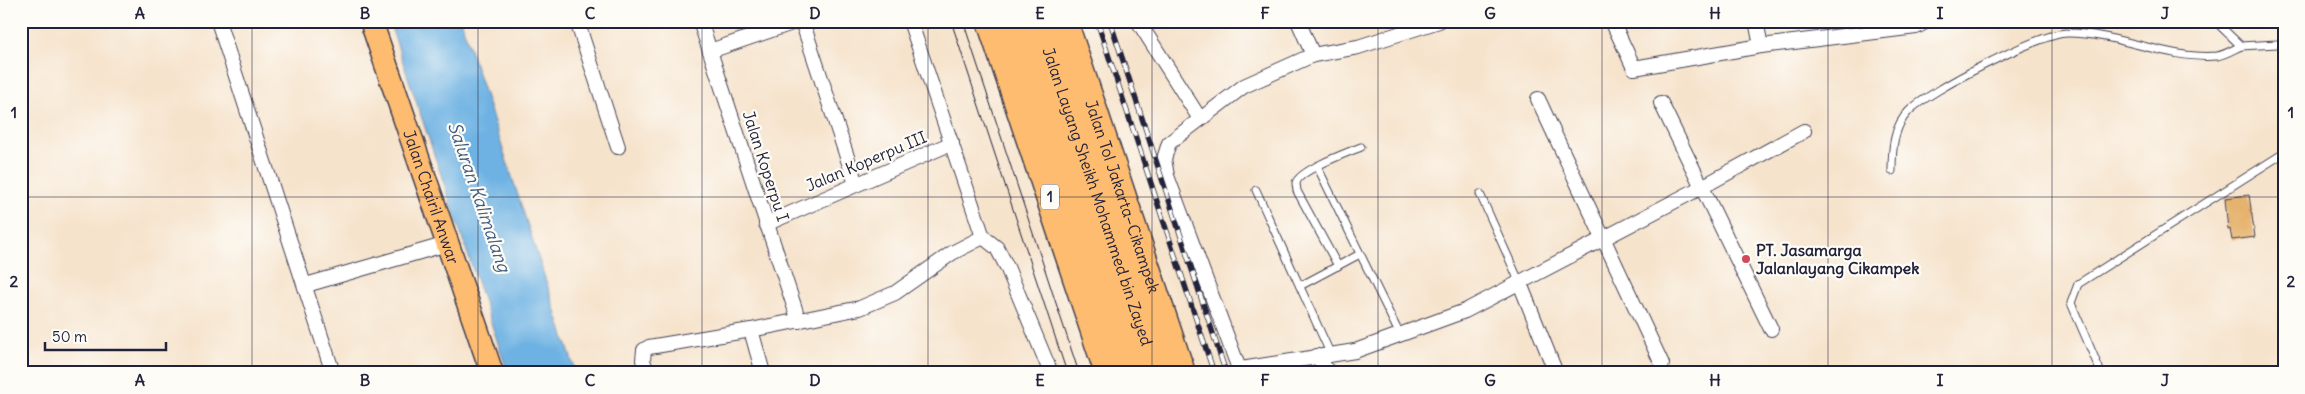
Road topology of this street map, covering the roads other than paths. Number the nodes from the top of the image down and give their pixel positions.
1 (218, 21) edge
2 (371, 21) edge
3 (577, 21) edge
4 (700, 21) edge
5 (798, 21) edge
6 (802, 21) edge
7 (910, 21) edge
8 (990, 21) edge
9 (1013, 21) edge
10 (1039, 21) edge
11 (1064, 21) edge
12 (1138, 21) edge
13 (1298, 21) edge
14 (1439, 21) edge
15 (1612, 21) edge
16 (1756, 21) edge
17 (1927, 21) edge
18 (2215, 21) edge
19 (2284, 42) edge
20 (1760, 46) junction
21 (2242, 46) junction
22 (710, 51) junction
23 (1312, 55) junction
24 (1538, 99) dead end
25 (1661, 103) dead end
26 (1200, 118) junction
27 (1804, 131) dead end
28 (952, 143) junction
29 (618, 147) dead end
30 (1361, 147) dead end
31 (2284, 153) edge
32 (1317, 166) junction
33 (1892, 171) dead end
34 (856, 184) junction
35 (1702, 187) junction
36 (1256, 190) dead end
37 (1480, 194) dead end
38 (766, 224) junction
39 (983, 237) junction
40 (1604, 238) junction
41 (447, 244) junction
42 (1360, 254) junction
43 (1338, 266) junction
44 (1519, 281) junction
45 (306, 285) junction
46 (1300, 286) junction
47 (799, 321) junction
48 (1771, 329) dead end
49 (751, 330) junction
50 (1400, 335) junction
51 (1331, 355) junction
52 (1317, 356) junction
53 (1662, 364) dead end
54 (1239, 372) edge
55 (334, 373) edge
56 (492, 373) edge
57 (647, 373) edge
58 (763, 373) edge
59 (1051, 373) edge
60 (1108, 373) edge
61 (1132, 373) edge
62 (1157, 373) edge
63 (1182, 373) edge
64 (1329, 373) edge
65 (1556, 373) edge
66 (2098, 373) edge

1 - 45 street
2 - 41 main road, Jalan Chairil Anwar
3 - 29 street
4 - 22 street, Jalan Koperpu I
5 - 22 street
6 - 34 street
7 - 28 street
8 - 60 highway, 1
9 - 61 highway, Jalan Layang Sheikh Mohammed bin Zayed / 1
10 - 62 highway, Jalan Layang Sheikh Mohammed bin Zayed
11 - 63 highway, Jalan Tol Jakarta–Cikampek
12 - 26 street
13 - 23 street
14 - 23 street
15 - 20 street
16 - 20 street
17 - 20 street
18 - 21 lane
19 - 21 lane
21 - 33 lane
22 - 38 street, Jalan Koperpu I
23 - 26 street
24 - 40 street
25 - 35 street
26 - 54 street
27 - 35 street
28 - 34 street, Jalan Koperpu III
28 - 39 street
30 - 32 lane
31 - 66 lane
32 - 42 lane
32 - 43 lane
34 - 38 street, Jalan Koperpu III
35 - 40 street
35 - 48 street
36 - 46 lane
37 - 44 lane
38 - 47 street, Jalan Koperpu I
39 - 47 street
39 - 59 street
40 - 44 street
40 - 53 street
41 - 45 street
41 - 56 main road, Jalan Chairil Anwar
42 - 43 lane
42 - 50 lane
43 - 46 lane
44 - 50 street
44 - 65 street
45 - 55 street
46 - 51 lane
47 - 49 street
49 - 57 street
49 - 58 street
50 - 51 street
51 - 52 street
52 - 54 street
52 - 64 street

